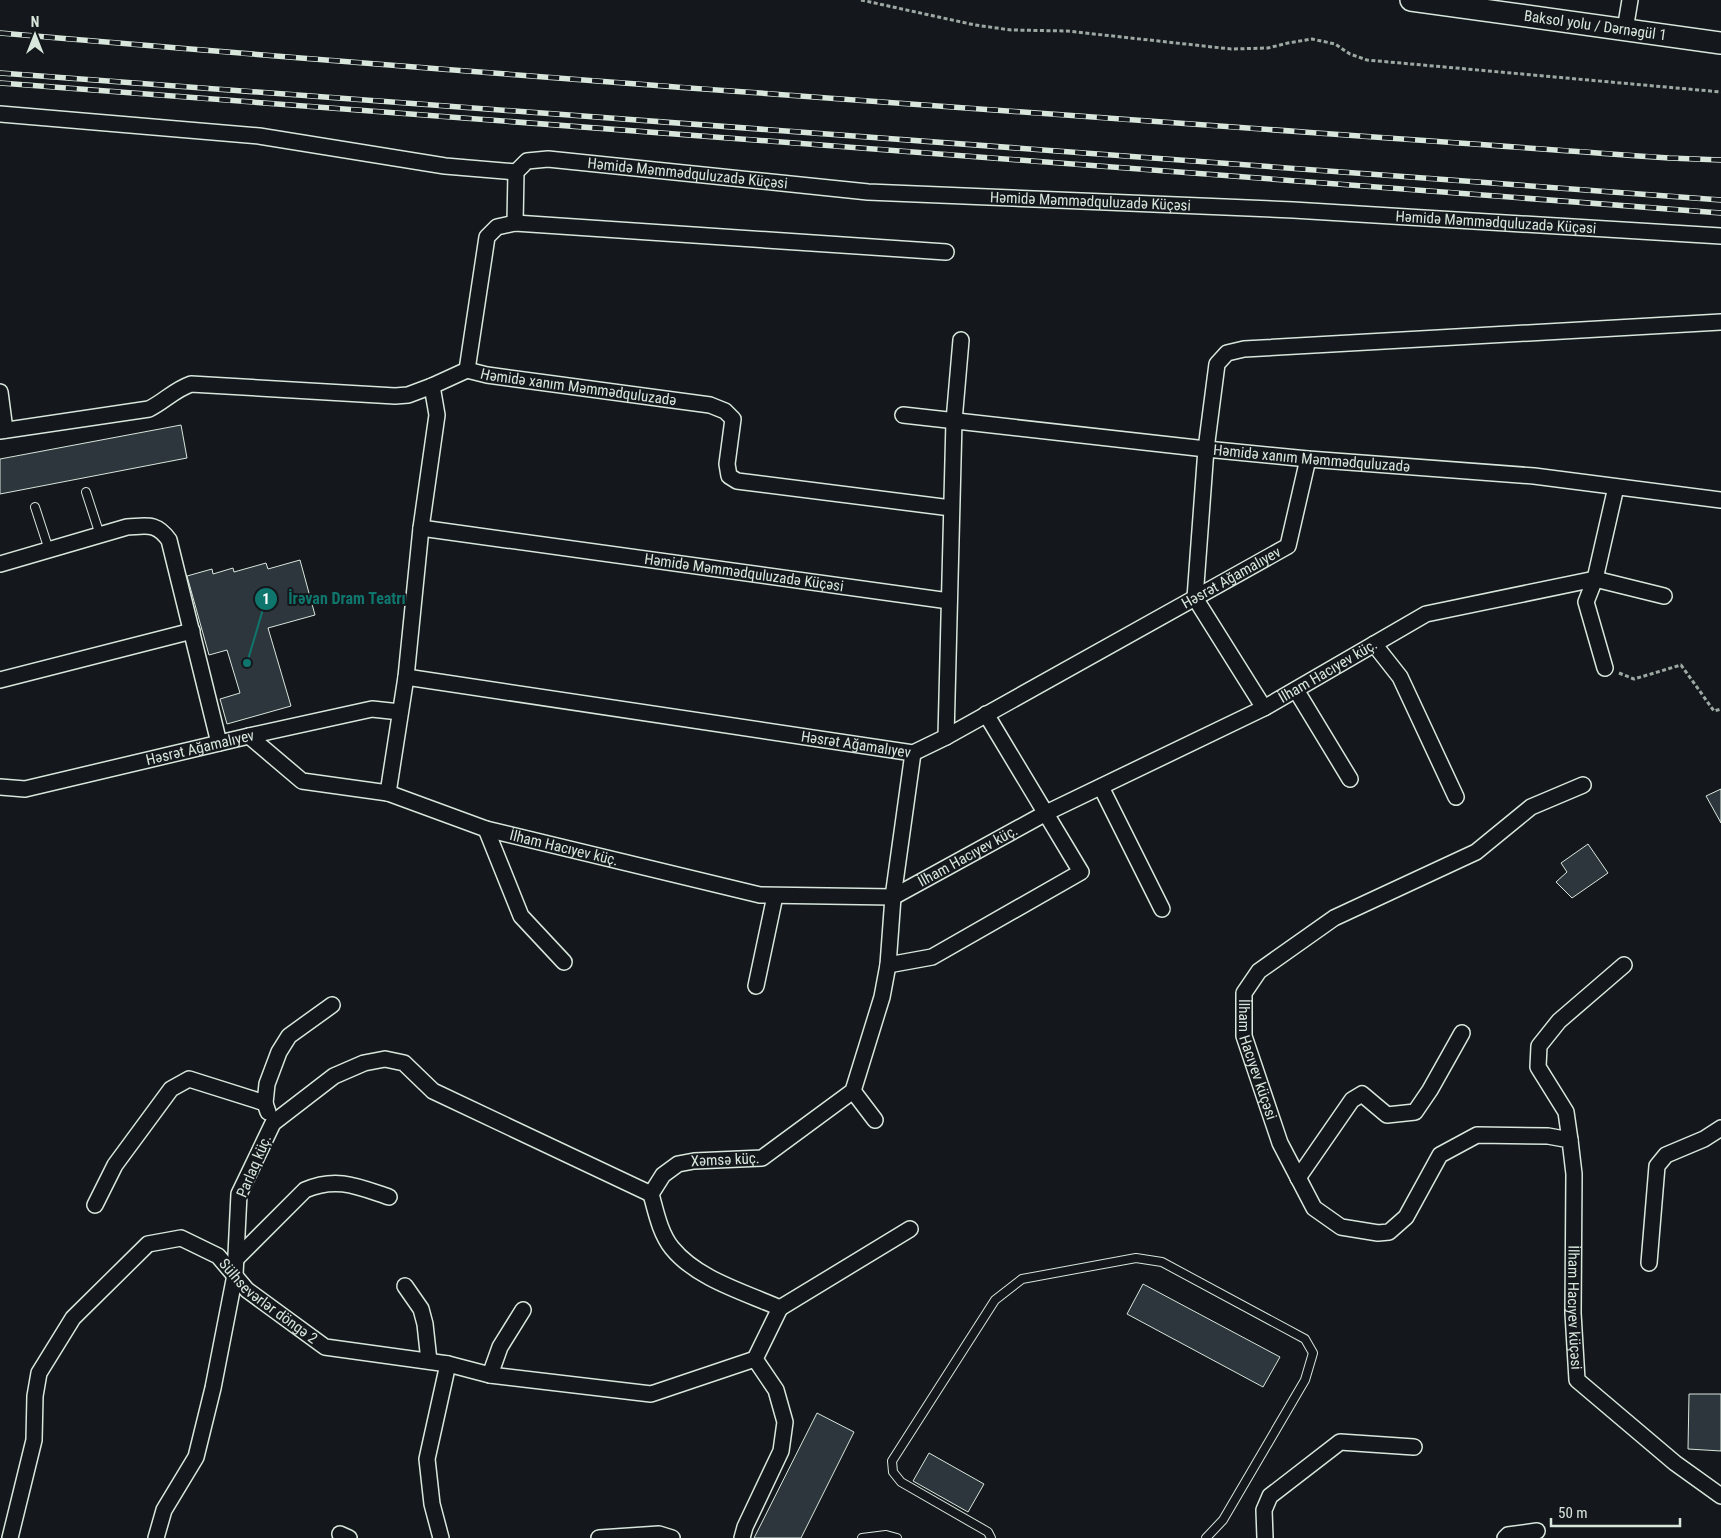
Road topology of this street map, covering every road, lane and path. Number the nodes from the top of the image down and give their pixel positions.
1 (861, 0) edge
2 (1411, 0) edge
3 (1630, 0) edge
4 (1453, 3) edge
5 (1626, 30) junction
6 (1721, 43) edge
7 (1721, 92) edge
8 (0, 114) edge
9 (516, 172) junction
10 (514, 223) junction
11 (1721, 236) edge
12 (946, 252) dead end
13 (1721, 322) edge
14 (961, 340) dead end
15 (467, 370) junction
16 (432, 386) junction
17 (0, 392) edge
18 (904, 415) dead end
19 (954, 421) junction
20 (2, 431) edge
21 (1206, 449) junction
22 (1308, 459) junction
23 (1616, 487) junction
24 (86, 492) dead end
25 (1721, 500) edge
26 (36, 507) dead end
27 (952, 508) junction
28 (421, 528) junction
29 (100, 535) junction
30 (49, 550) junction
31 (0, 564) edge
32 (1595, 579) junction
33 (1664, 596) dead end
34 (1195, 598) junction
35 (949, 601) junction
36 (192, 631) junction
37 (1374, 644) junction
38 (1605, 668) joint
39 (406, 677) junction
40 (0, 680) edge
41 (1296, 690) junction
42 (1264, 708) junction
43 (1721, 709) edge
44 (400, 712) junction
45 (986, 714) junction
46 (249, 736) junction
47 (946, 737) junction
48 (219, 744) junction
49 (913, 753) junction
50 (1350, 779) dead end
51 (1583, 785) dead end
52 (0, 787) edge
53 (1101, 787) junction
54 (388, 794) junction
55 (1456, 798) dead end
56 (1046, 813) junction
57 (486, 830) junction
58 (775, 896) junction
59 (893, 897) junction
60 (1162, 909) dead end
61 (564, 962) dead end
62 (888, 965) junction
63 (1624, 965) dead end
64 (756, 986) dead end
65 (332, 1005) dead end
66 (1462, 1033) dead end
67 (853, 1090) junction
68 (265, 1103) junction
69 (875, 1120) dead end
70 (273, 1123) junction
71 (1721, 1128) edge
72 (1570, 1140) junction
73 (1298, 1178) junction
74 (651, 1194) junction
75 (389, 1197) dead end
76 (95, 1204) dead end
77 (910, 1229) dead end
78 (236, 1259) junction
79 (1650, 1262) dead end
80 (235, 1275) junction
81 (405, 1286) dead end
82 (780, 1308) junction
83 (523, 1310) dead end
84 (755, 1359) junction
85 (429, 1361) junction
86 (448, 1364) junction
87 (490, 1375) junction
88 (1414, 1447) dead end
89 (1721, 1496) edge
90 (1537, 1531) dead end
91 (10, 1538) edge
92 (156, 1538) edge
93 (441, 1538) edge
94 (599, 1538) edge
95 (672, 1538) edge
96 (742, 1538) edge
97 (862, 1538) edge
98 (897, 1538) edge
99 (991, 1538) edge
100 (1206, 1538) edge
101 (1265, 1538) edge
102 (1505, 1538) edge

1 - 7 path
2 - 4 main road, Baksol yolu / Dərnəgül 1
3 - 5 street
4 - 5 main road, Baksol yolu / Dərnəgül 1
5 - 6 main road, Baksol yolu / Dərnəgül 1
8 - 9 street
9 - 10 street
9 - 11 street, Həmidə Məmmədquluzadə Küçəsi
10 - 12 street
10 - 15 street
13 - 21 street
14 - 19 street
15 - 16 street, Həmidə xanım Məmmədquluzadə
15 - 27 street, Həmidə xanım Məmmədquluzadə
16 - 20 street, Həmidə xanım Məmmədquluzadə
16 - 28 street
17 - 20 street
18 - 19 street, Həmidə xanım Məmmədquluzadə
19 - 21 street, Həmidə xanım Məmmədquluzadə
19 - 27 street
21 - 22 street, Həmidə xanım Məmmədquluzadə
21 - 34 street
22 - 23 street, Həmidə xanım Məmmədquluzadə
22 - 34 street, Həsrət Ağamalıyev
23 - 25 street, Həmidə xanım Məmmədquluzadə
23 - 32 street
24 - 29 lane
26 - 30 lane
27 - 35 street
28 - 35 street, Həmidə Məmmədquluzadə Küçəsi
28 - 39 street
29 - 30 street
29 - 36 street
30 - 31 street
32 - 33 street, İlham Hacıyev küç.
32 - 37 street, İlham Hacıyev küç.
32 - 38 street
34 - 42 street
34 - 45 street, Həsrət Ağamalıyev
35 - 47 street
36 - 40 street
36 - 48 street
37 - 41 street, İlham Hacıyev küç.
37 - 55 street
38 - 43 path
39 - 44 street
39 - 49 street, Həsrət Ağamalıyev
41 - 42 street, İlham Hacıyev küç.
41 - 50 street
42 - 53 street, İlham Hacıyev küç.
44 - 46 street, Həsrət Ağamalıyev
44 - 54 street
45 - 47 street, Həsrət Ağamalıyev
45 - 56 street
46 - 48 street, Həsrət Ağamalıyev
46 - 54 street, İlham Hacıyev küç.
47 - 49 street, Həsrət Ağamalıyev
48 - 52 street, Həsrət Ağamalıyev
49 - 59 street
51 - 73 street, İlham Hacıyev küçəsi
53 - 56 street, İlham Hacıyev küç.
53 - 60 street
54 - 57 street, İlham Hacıyev küç.
56 - 59 street, İlham Hacıyev küç.
56 - 62 street
57 - 58 street, İlham Hacıyev küç.
57 - 61 street
58 - 59 street, İlham Hacıyev küç.
58 - 64 street
59 - 62 street
62 - 67 street
63 - 72 street, İlham Hacıyev küçəsi
65 - 68 street
66 - 73 street
67 - 69 street
67 - 74 street, Xəmsə küç.
68 - 70 street
68 - 76 street
70 - 74 street, Parlaq küç.
70 - 78 street, Parlaq küç.
71 - 79 street
72 - 73 street, İlham Hacıyev küçəsi
72 - 89 street, İlham Hacıyev küçəsi
74 - 82 street
75 - 78 street
77 - 82 street
78 - 80 street, Parlaq küç.
80 - 85 street, Sülhsevərlər döngə 2
80 - 91 street, Sülhsevərlər döngə 2
80 - 92 street, Parlaq küç.
81 - 85 street
82 - 84 street
83 - 87 street
84 - 87 street, Sülhsevərlər döngə 2
84 - 96 street
85 - 86 street, Sülhsevərlər döngə 2
86 - 87 street, Sülhsevərlər döngə 2
86 - 93 street
88 - 101 street
90 - 102 street
94 - 95 street
97 - 98 lane
99 - 100 lane

